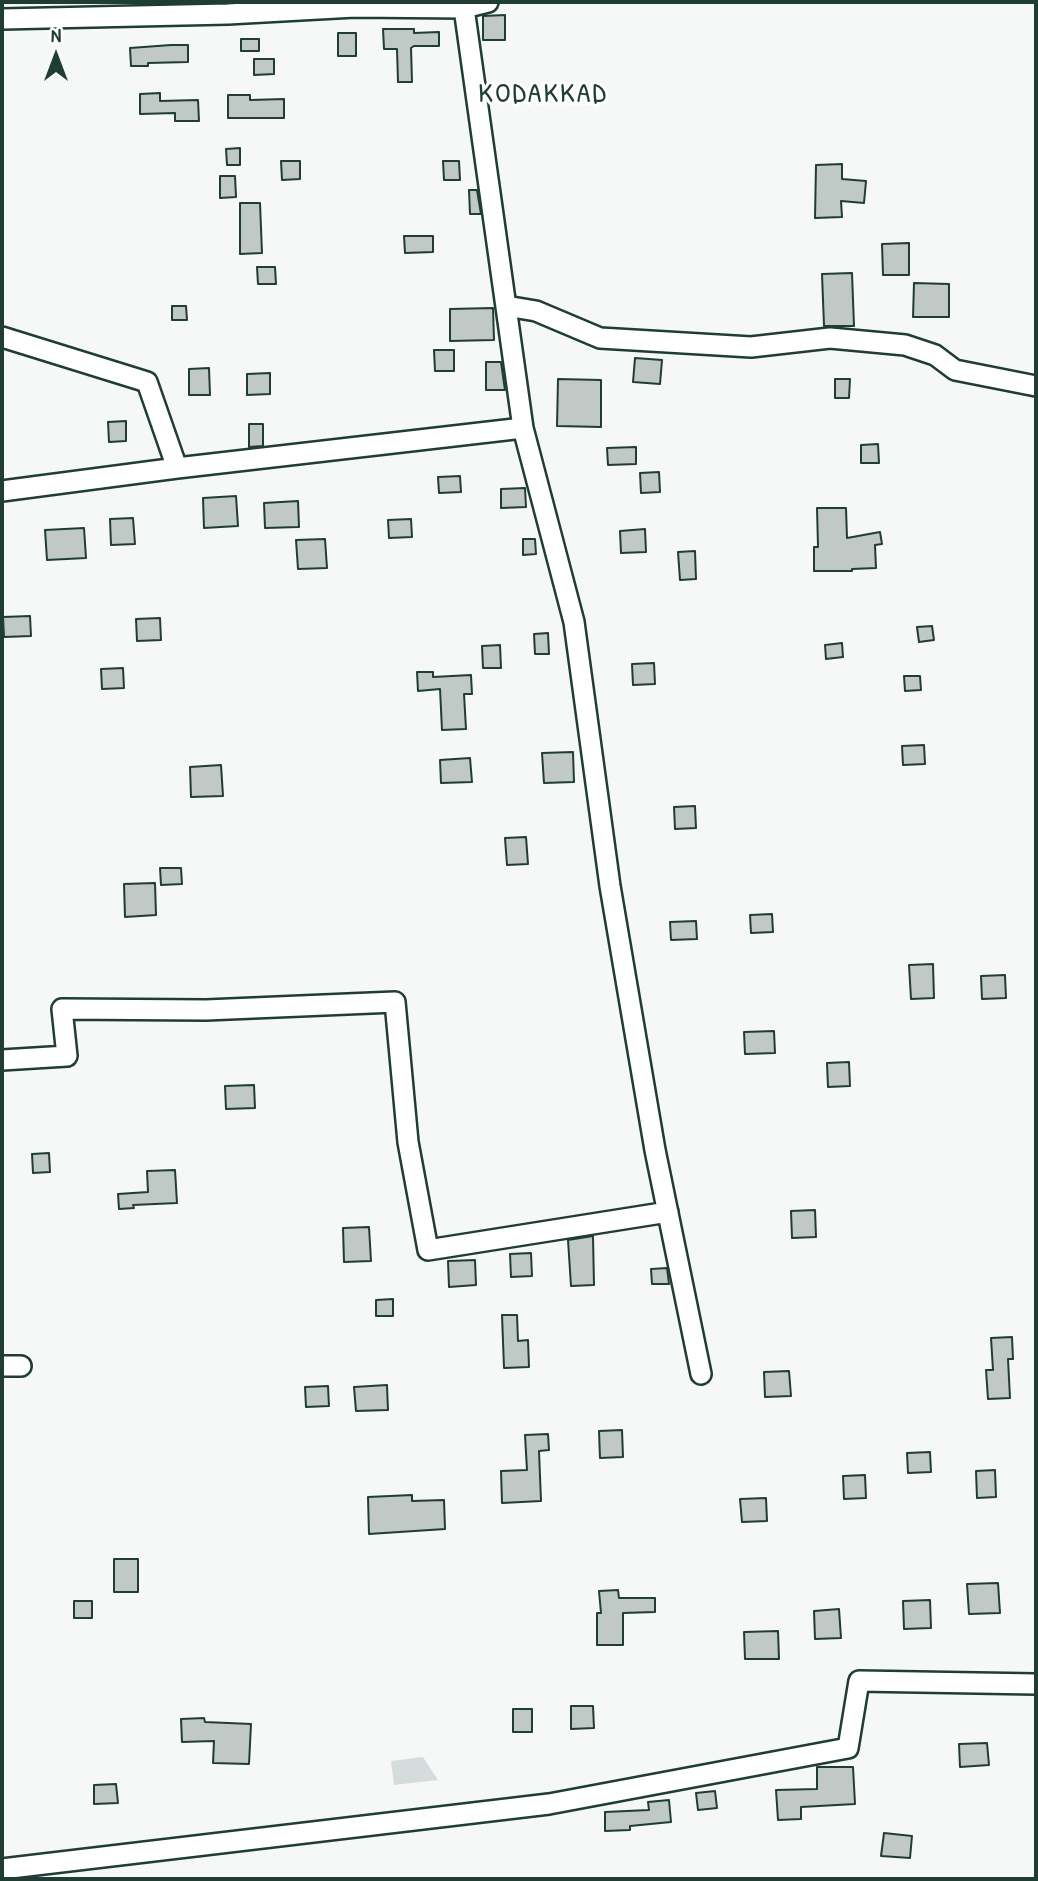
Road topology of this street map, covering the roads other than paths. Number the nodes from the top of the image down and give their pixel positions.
1 (488, 2) edge
2 (464, 8) junction
3 (2, 19) edge
4 (506, 306) junction
5 (2, 337) edge
6 (1036, 386) edge
7 (523, 428) junction
8 (177, 468) junction
9 (2, 491) edge
10 (2, 1060) edge
11 (668, 1212) junction
12 (701, 1374) dead end
13 (1036, 1684) edge
14 (2, 1869) edge

1 - 2 street
2 - 3 street
2 - 4 street
4 - 6 street
4 - 7 street
5 - 8 street
7 - 8 street
7 - 11 street
8 - 9 street
10 - 11 street
11 - 12 street
13 - 14 street

